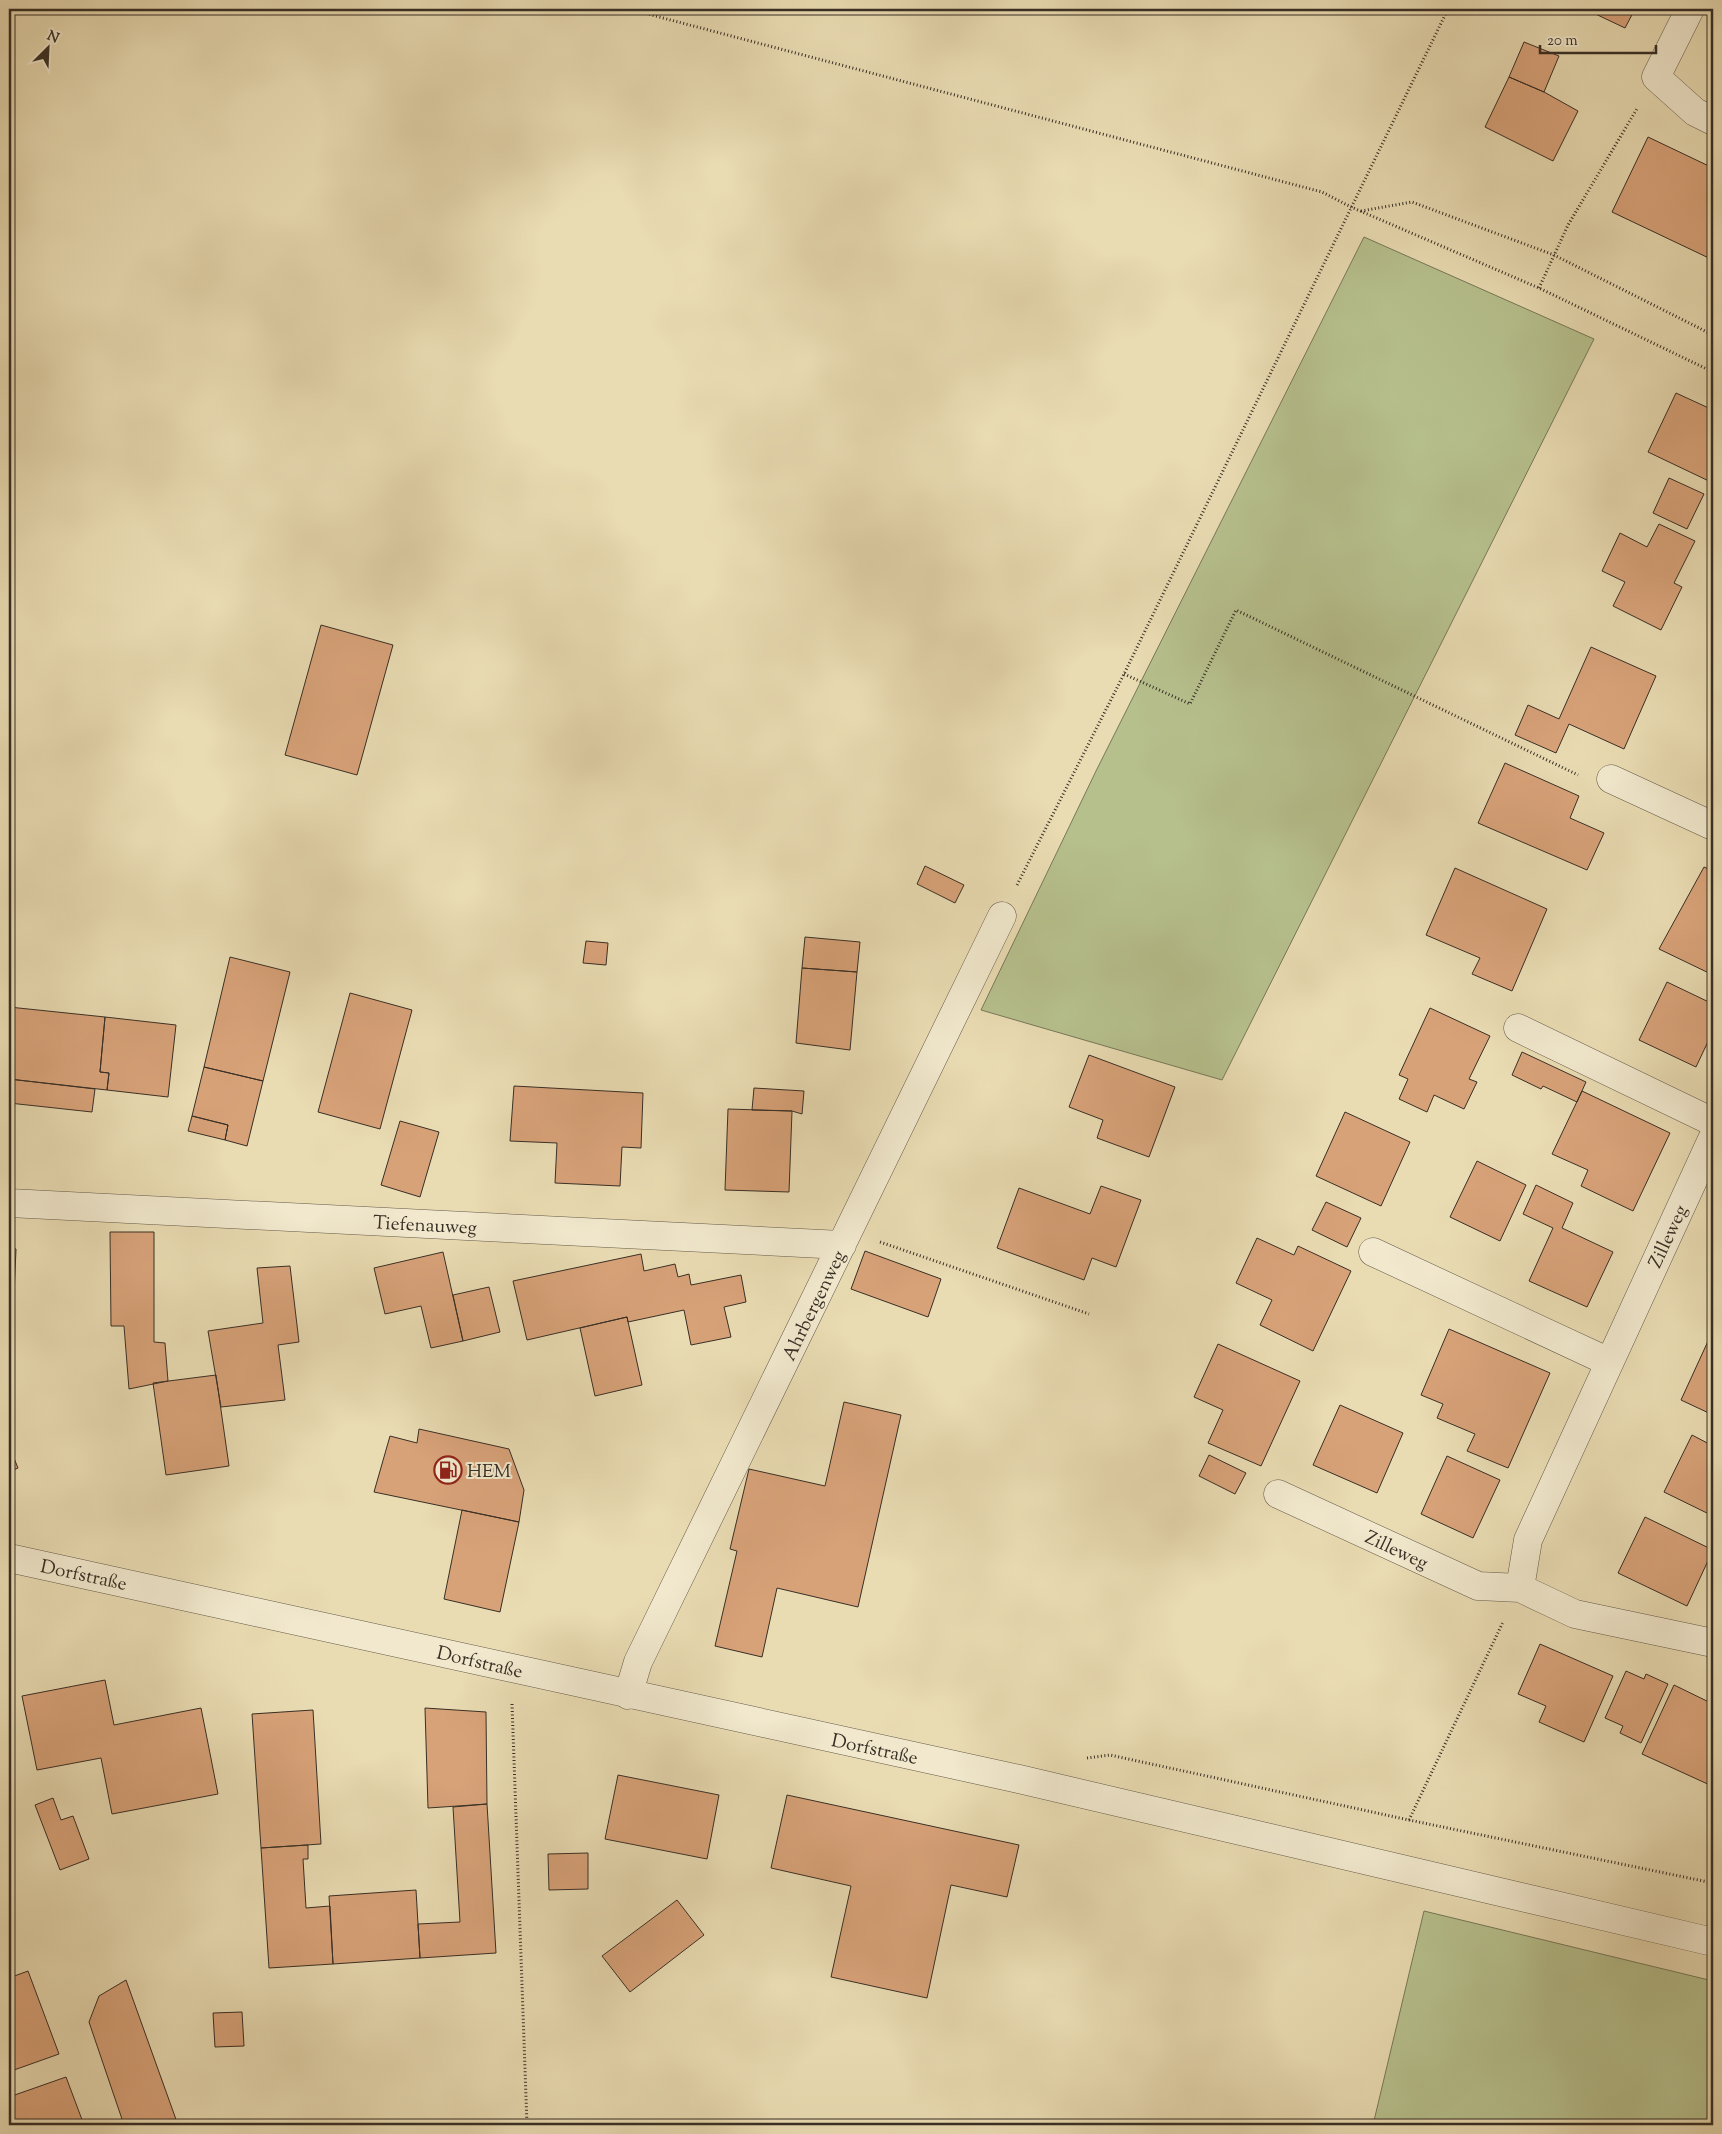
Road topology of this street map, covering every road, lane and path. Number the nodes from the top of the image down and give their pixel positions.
1 (629, 9) edge
2 (1448, 9) edge
3 (1690, 9) edge
4 (1656, 77) junction
5 (1713, 121) edge
6 (1351, 207) junction
7 (1361, 211) junction
8 (1554, 255) junction
9 (1539, 288) junction
10 (1713, 335) edge
11 (1713, 372) edge
12 (1124, 674) junction
13 (1610, 779) joint
14 (1713, 826) edge
15 (1002, 916) joint
16 (1518, 1028) dead end
17 (1713, 1122) edge
18 (1713, 1137) edge
19 (9, 1203) edge
20 (845, 1238) junction
21 (1373, 1252) dead end
22 (1089, 1314) dead end
23 (1609, 1362) junction
24 (1278, 1494) dead end
25 (9, 1558) edge
26 (1520, 1588) junction
27 (1713, 1643) edge
28 (510, 1668) junction
29 (628, 1695) junction
30 (1082, 1759) dead end
31 (1409, 1820) junction
32 (1713, 1882) edge
33 (1713, 1942) edge
34 (527, 2125) edge

1 - 6 path
2 - 6 path
3 - 4 street
4 - 5 street
4 - 8 path
6 - 7 path
6 - 12 path
7 - 8 path
7 - 9 path
8 - 9 path
8 - 10 path
9 - 11 path
12 - 13 path
12 - 15 path
13 - 14 street
15 - 20 street, Ahrbergenweg
16 - 17 street
18 - 23 street, Zilleweg
19 - 20 street, Tiefenauweg
20 - 22 path
20 - 29 street, Ahrbergenweg
21 - 23 street
23 - 26 street, Zilleweg
24 - 26 street, Zilleweg
25 - 28 street, Dorfstraße
26 - 27 street, Zilleweg
26 - 31 path
28 - 29 street, Dorfstraße
28 - 34 path
29 - 33 street, Dorfstraße
30 - 31 path
31 - 32 path

